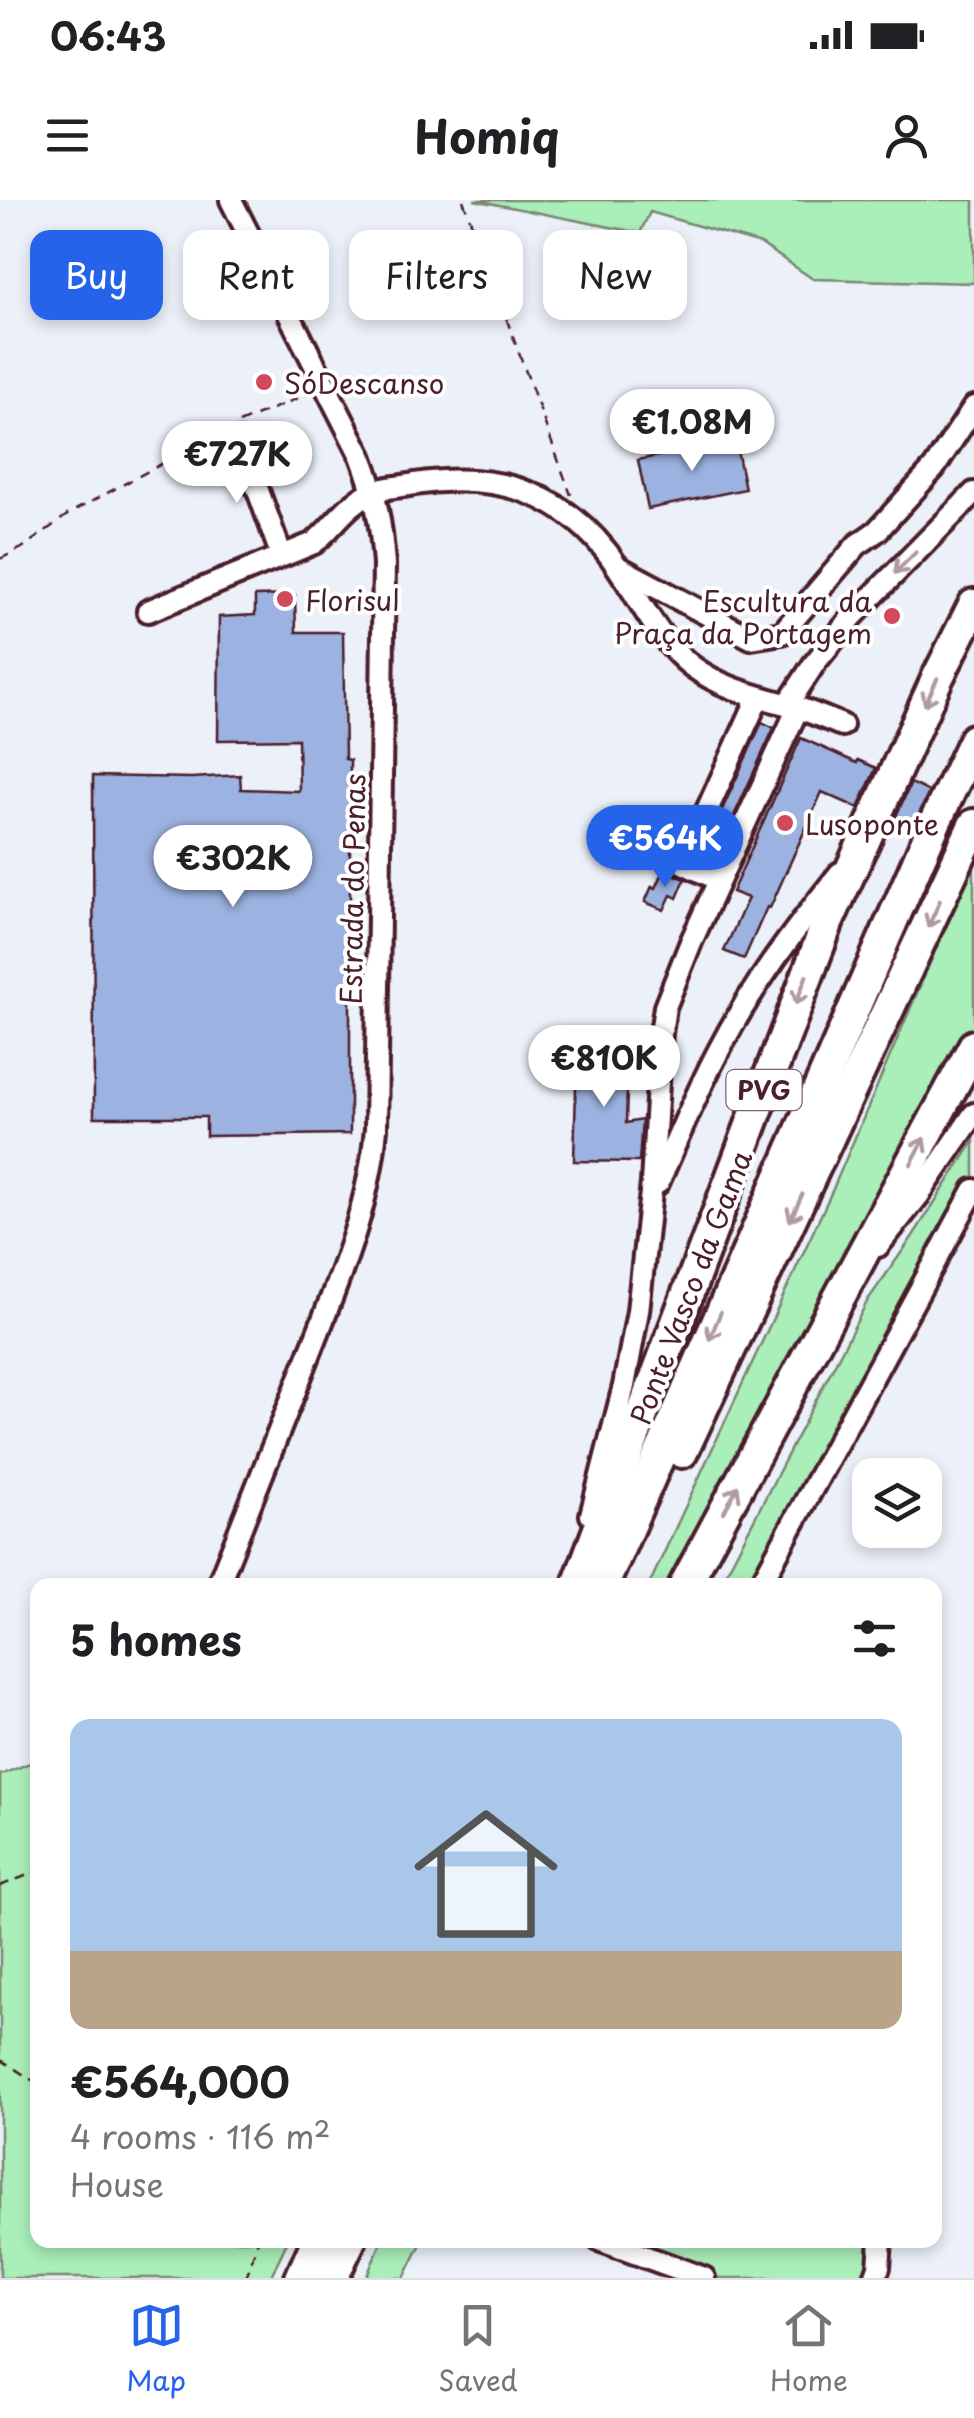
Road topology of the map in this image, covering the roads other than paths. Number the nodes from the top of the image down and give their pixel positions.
1 (231, 200) edge
2 (974, 408) edge
3 (240, 441) dead end
4 (374, 491) junction
5 (974, 493) edge
6 (281, 554) junction
7 (618, 567) junction
8 (974, 605) edge
9 (148, 611) dead end
10 (758, 698) junction
11 (793, 706) junction
12 (842, 725) dead end
13 (974, 740) edge
14 (974, 825) edge
15 (860, 848) junction
16 (719, 880) junction
17 (974, 1046) edge
18 (974, 1114) edge
19 (648, 1188) junction
20 (974, 1190) edge
21 (845, 1287) junction
22 (221, 1578) edge
23 (577, 1578) edge
24 (578, 1578) edge
25 (606, 1578) edge
26 (622, 1578) edge
27 (689, 1578) edge
28 (764, 1578) edge
29 (314, 2248) edge
30 (346, 2248) edge
31 (621, 2248) edge
32 (880, 2248) edge
33 (301, 2278) edge
34 (332, 2278) edge
35 (704, 2278) edge
36 (875, 2278) edge

1 - 4 street, Estrada do Penas
2 - 7 street
3 - 6 street
4 - 6 street
4 - 7 street
4 - 22 street, Estrada do Penas
5 -> 11 street
6 - 9 street
7 - 10 street
8 -> 15 highway, Ponte Vasco da Gama / PVG
10 - 11 street
10 - 16 street
11 - 12 street
11 - 16 street
13 -> 25 highway, Ponte Vasco da Gama / PVG
14 -> 26 highway, Ponte Vasco da Gama / PVG
15 - 19 street
15 -> 24 highway, Ponte Vasco da Gama / PVG
16 - 19 street
21 -> 17 highway
18 - 21 street
19 - 23 street
20 - 28 street
27 -> 21 highway
29 - 33 highway
30 - 34 highway
31 - 35 street
32 - 36 street

